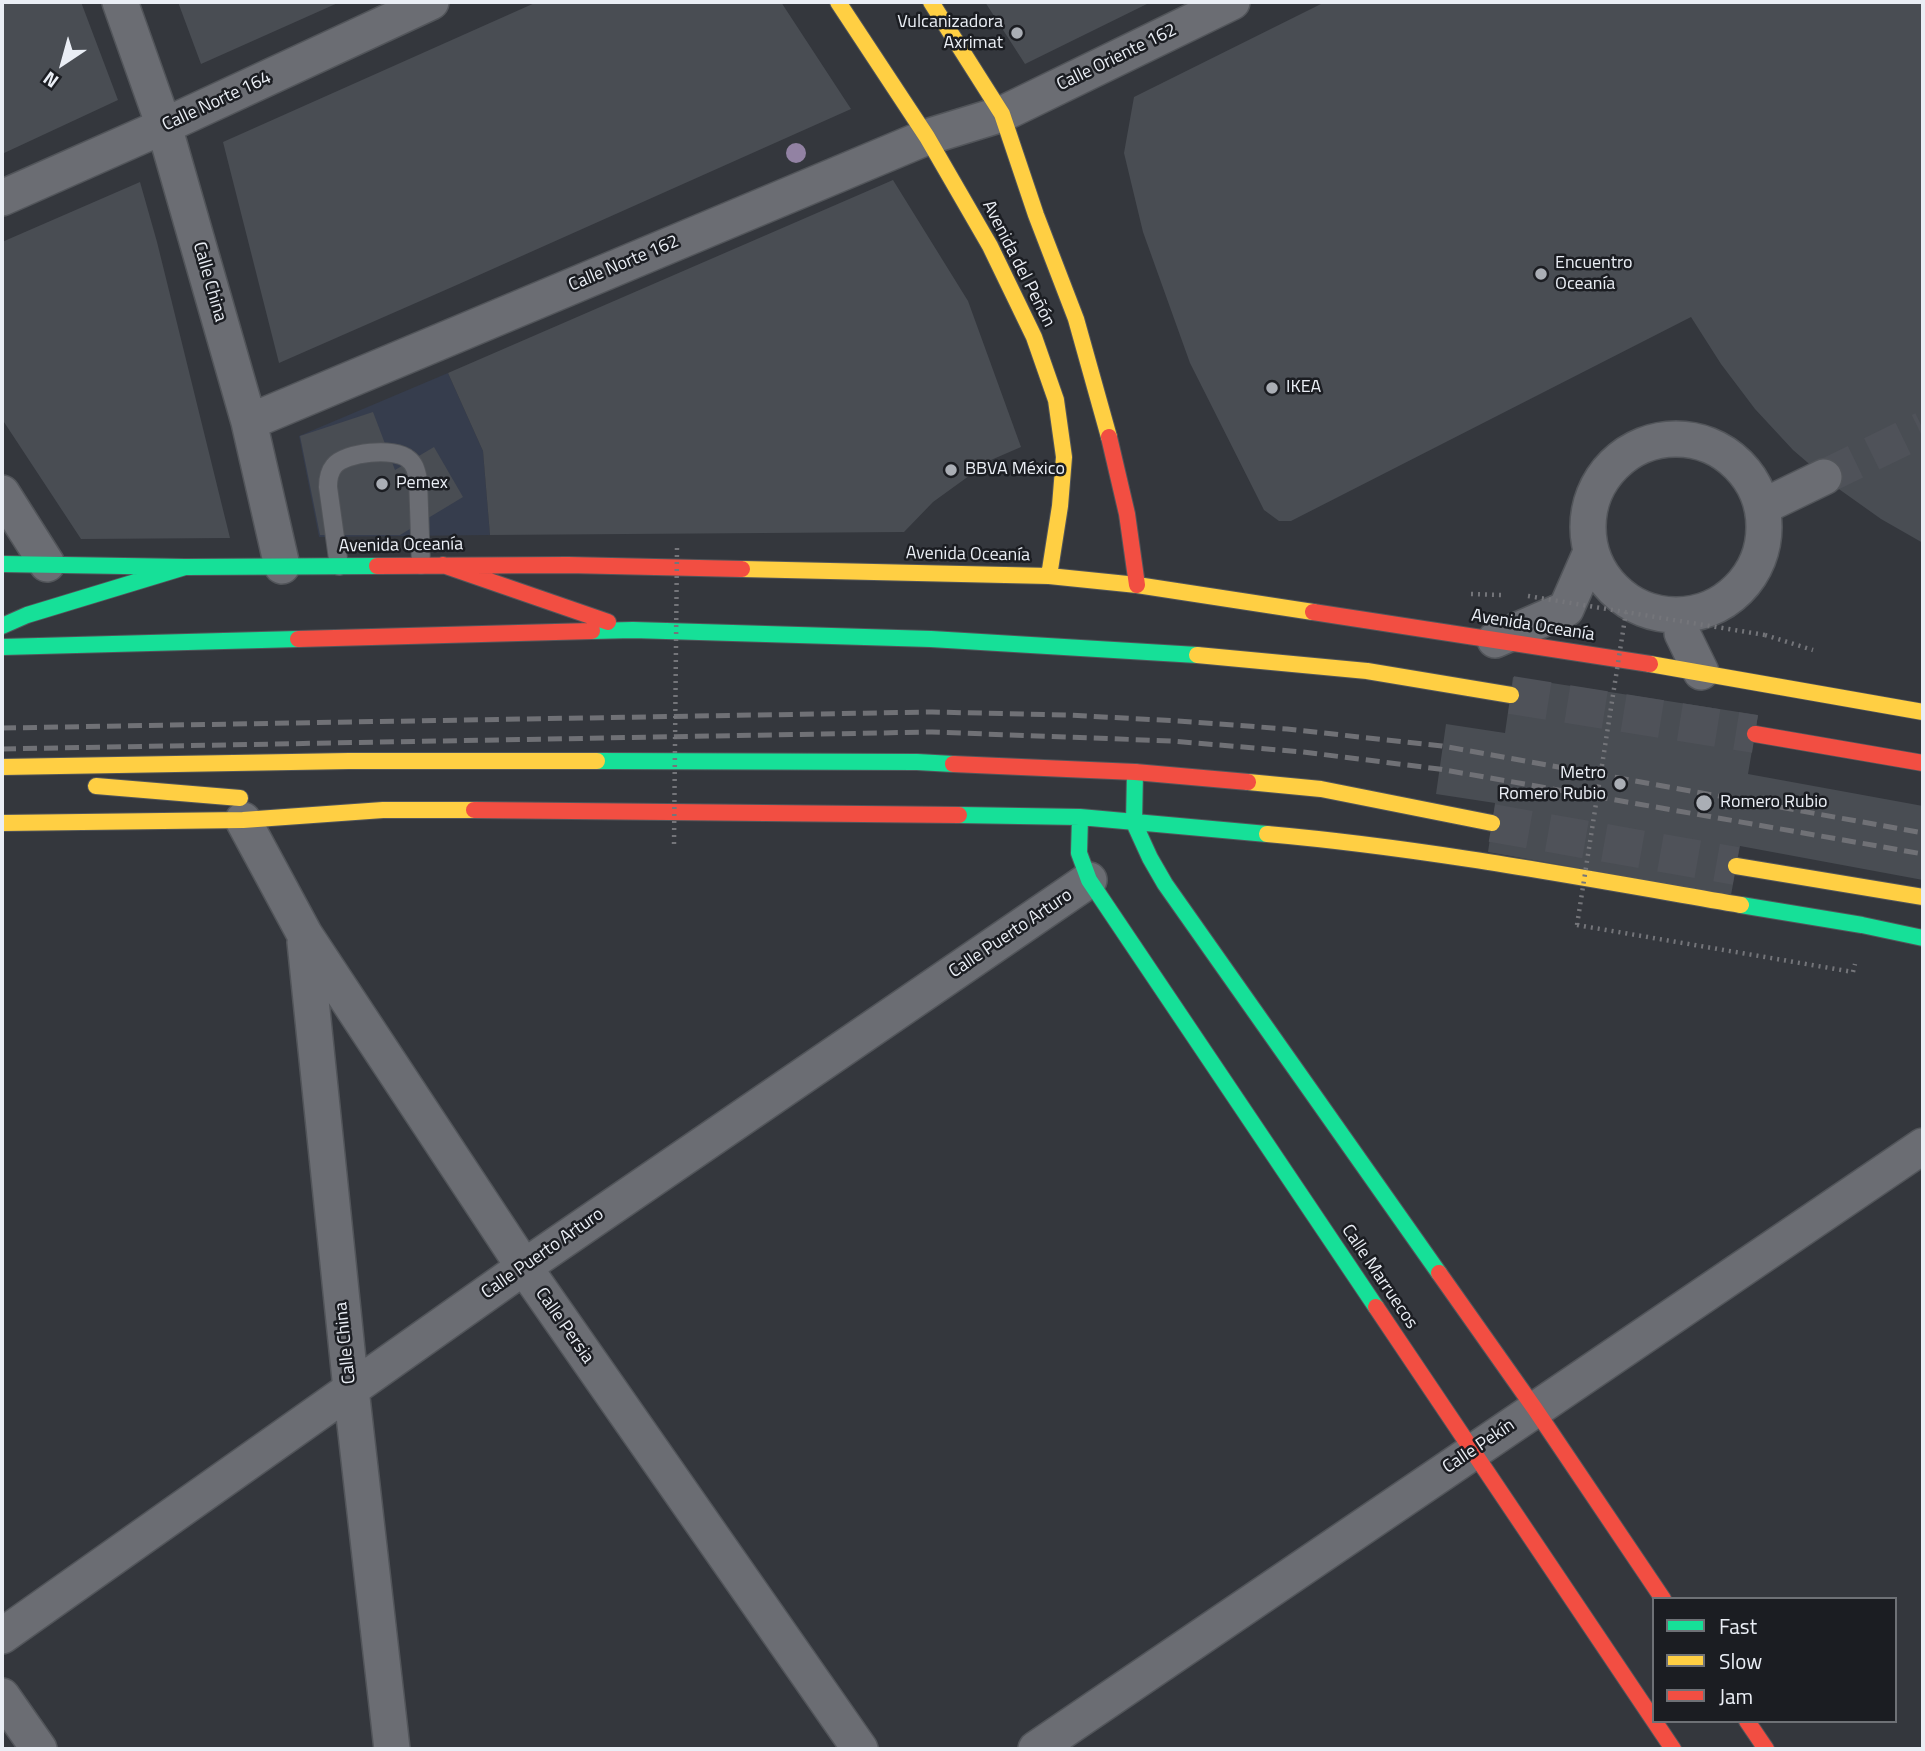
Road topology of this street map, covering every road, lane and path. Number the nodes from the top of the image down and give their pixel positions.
1 (120, 2) edge
2 (431, 2) edge
3 (838, 2) edge
4 (930, 2) edge
5 (1232, 2) edge
6 (1002, 114) junction
7 (164, 126) junction
8 (927, 137) junction
9 (2, 198) edge
10 (249, 422) junction
11 (1824, 477) tunnel mouth
12 (2, 494) edge
13 (1762, 507) junction
14 (677, 547) dead end
15 (1591, 552) junction
16 (2, 564) edge
17 (47, 564) junction
18 (421, 565) junction
19 (443, 565) junction
20 (282, 566) junction
21 (339, 566) junction
22 (185, 567) junction
23 (1049, 576) junction
24 (1138, 584) junction
25 (1528, 596) dead end
26 (2, 612) edge
27 (1626, 612) junction
28 (27, 615) junction
29 (1683, 615) junction
30 (68, 622) dead end
31 (2, 626) edge
32 (108, 629) dead end
33 (633, 630) junction
34 (1765, 635) dead end
35 (1495, 640) junction
36 (176, 641) junction
37 (2, 647) edge
38 (1701, 672) junction
39 (1511, 695) tunnel mouth
40 (1923, 712) edge
41 (1755, 734) tunnel mouth
42 (349, 761) junction
43 (1923, 763) edge
44 (2, 767) edge
45 (1135, 772) junction
46 (286, 802) dead end
47 (251, 809) junction
48 (383, 810) junction
49 (1080, 817) junction
50 (2, 823) edge
51 (1133, 823) junction
52 (1492, 823) tunnel mouth
53 (674, 844) dead end
54 (1736, 866) tunnel mouth
55 (1089, 880) junction
56 (1923, 897) edge
57 (305, 935) junction
58 (1923, 938) edge
59 (1835, 969) dead end
60 (1923, 1146) edge
61 (524, 1267) junction
62 (351, 1389) junction
63 (1535, 1409) junction
64 (1472, 1452) junction
65 (1663, 1597) edge
66 (2, 1636) edge
67 (2, 1696) edge
68 (1652, 1719) edge
69 (1654, 1723) edge
70 (1748, 1723) edge
71 (38, 1749) edge
72 (392, 1749) edge
73 (860, 1749) edge
74 (1036, 1749) edge
75 (1672, 1749) edge
76 (1766, 1749) edge

1 - 7 street, Calle China
2 - 7 street, Calle Norte 164
3 - 8 main road, Avenida del Peñón
4 - 6 main road, Avenida del Peñón
5 - 6 street, Calle Oriente 162
6 - 8 street, Calle Norte 162
6 - 24 main road, Avenida del Peñón
7 - 9 street, Calle Norte 164
7 - 10 street, Calle China
8 - 10 street, Calle Norte 162
8 - 23 main road, Avenida del Peñón
10 - 20 street, Calle China
11 - 13 street
12 - 17 street
13 - 15 street
13 - 29 street
14 - 53 path, bridge
15 - 29 street
15 - 35 street
16 - 17 main road, Avenida Oceanía
17 - 22 main road, Avenida Oceanía
18 - 19 main road, Avenida Oceanía
18 - 21 main road, Avenida Oceanía
18 - 21 lane
19 - 23 main road, Avenida Oceanía
19 - 33 main road
20 - 21 main road, Avenida Oceanía
20 - 22 main road, Avenida Oceanía
22 - 28 main road
23 - 24 main road, Avenida Oceanía
24 - 35 main road, Avenida Oceanía
25 - 27 path, bridge
26 - 28 main road
27 - 34 path, bridge
27 - 59 path, bridge
28 - 30 main road
28 - 31 main road
29 - 38 street
32 - 36 main road
33 - 36 main road
33 - 39 main road
35 - 38 main road, Avenida Oceanía
36 - 37 main road
38 - 40 main road, Avenida Oceanía
41 - 43 main road
42 - 44 main road
42 - 45 main road
42 - 47 main road
45 - 51 main road
45 - 52 main road
46 - 48 main road
47 - 48 main road
47 - 50 main road
47 - 57 street, Calle Persia
48 - 49 main road
49 - 51 main road
49 - 55 main road, Calle Marruecos
51 - 58 main road
51 - 63 main road
54 - 56 main road
55 - 61 street, Calle Puerto Arturo
55 - 64 main road, Calle Marruecos
57 - 61 street, Calle Persia
57 - 62 street, Calle China
60 - 63 street, Calle Pekín
61 - 62 street, Calle Puerto Arturo
61 - 73 street, Calle Persia
62 - 66 street, Calle Puerto Arturo
62 - 72 street, Calle China
63 - 64 street, Calle Pekín
63 - 65 main road
64 - 68 main road, Calle Marruecos
64 - 74 street, Calle Pekín
67 - 71 street
69 - 75 main road, Calle Marruecos
70 - 76 main road

